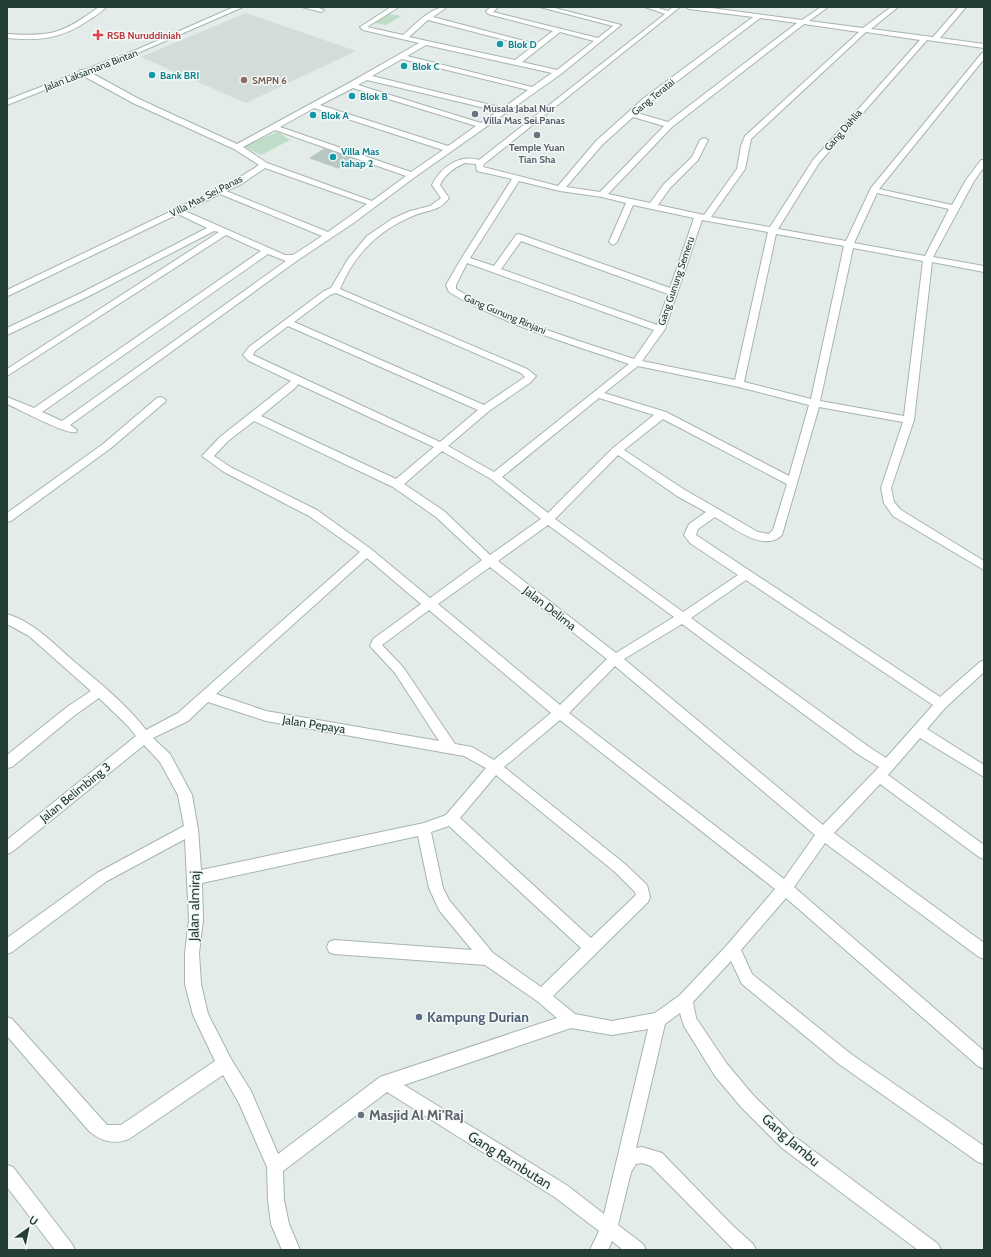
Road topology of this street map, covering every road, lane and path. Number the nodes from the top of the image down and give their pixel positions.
1 (104, 7) edge
2 (229, 7) edge
3 (240, 7) edge
4 (305, 7) edge
5 (396, 7) edge
6 (444, 7) edge
7 (495, 7) edge
8 (543, 7) edge
9 (648, 7) edge
10 (677, 7) edge
11 (689, 7) edge
12 (737, 7) edge
13 (825, 7) edge
14 (894, 7) edge
15 (963, 7) edge
16 (321, 10) dead end
17 (729, 12) junction
18 (670, 13) junction
19 (758, 17) junction
20 (427, 18) junction
21 (803, 22) junction
22 (866, 30) junction
23 (557, 31) junction
24 (7, 36) edge
25 (405, 37) junction
26 (925, 38) junction
27 (935, 39) junction
28 (599, 40) junction
29 (426, 42) junction
30 (538, 46) junction
31 (984, 46) edge
32 (984, 54) edge
33 (402, 57) junction
34 (517, 62) junction
35 (83, 72) junction
36 (558, 72) junction
37 (365, 77) junction
38 (352, 85) junction
39 (533, 89) junction
40 (7, 97) edge
41 (7, 103) edge
42 (314, 106) junction
43 (503, 110) junction
44 (631, 114) junction
45 (668, 125) junction
46 (482, 126) junction
47 (274, 127) junction
48 (704, 140) dead end
49 (237, 147) junction
50 (448, 149) junction
51 (984, 162) edge
52 (480, 163) junction
53 (264, 164) junction
54 (412, 175) junction
55 (516, 179) junction
56 (560, 189) junction
57 (874, 190) junction
58 (219, 192) junction
59 (602, 195) junction
60 (630, 202) junction
61 (374, 204) junction
62 (652, 207) junction
63 (954, 208) junction
64 (177, 211) junction
65 (702, 218) junction
66 (213, 228) junction
67 (772, 231) junction
68 (225, 232) junction
69 (329, 236) junction
70 (613, 242) dead end
71 (849, 244) junction
72 (267, 251) junction
73 (295, 258) junction
74 (465, 259) junction
75 (928, 259) junction
76 (984, 269) edge
77 (496, 270) junction
78 (335, 290) junction
79 (672, 292) junction
80 (7, 293) edge
81 (288, 323) junction
82 (660, 329) junction
83 (7, 332) edge
84 (636, 363) junction
85 (7, 374) edge
86 (297, 379) junction
87 (738, 384) junction
88 (597, 394) junction
89 (7, 400) edge
90 (161, 400) dead end
91 (815, 403) junction
92 (485, 409) junction
93 (34, 413) junction
94 (662, 414) junction
95 (253, 416) junction
96 (909, 420) junction
97 (62, 426) junction
98 (72, 430) dead end
99 (442, 447) junction
100 (616, 450) junction
101 (495, 477) junction
102 (792, 482) junction
103 (397, 484) junction
104 (714, 512) junction
105 (7, 518) edge
106 (548, 519) junction
107 (367, 552) junction
108 (490, 561) junction
109 (984, 566) edge
110 (747, 574) junction
111 (431, 604) junction
112 (7, 618) edge
113 (682, 618) junction
114 (615, 659) junction
115 (984, 665) edge
116 (100, 691) junction
117 (206, 696) junction
118 (941, 704) junction
119 (560, 713) junction
120 (919, 730) junction
121 (144, 737) junction
122 (450, 747) junction
123 (7, 763) edge
124 (495, 767) junction
125 (884, 771) junction
126 (984, 772) edge
127 (451, 819) junction
128 (424, 829) junction
129 (191, 830) junction
130 (824, 834) junction
131 (7, 848) edge
132 (984, 853) edge
133 (195, 878) junction
134 (785, 888) junction
135 (7, 947) edge
136 (334, 947) dead end
137 (592, 948) junction
138 (733, 949) junction
139 (984, 952) edge
140 (488, 958) junction
141 (542, 996) junction
142 (685, 1000) junction
143 (658, 1020) junction
144 (571, 1021) junction
145 (7, 1024) edge
146 (984, 1061) edge
147 (225, 1064) junction
148 (386, 1083) junction
149 (984, 1156) edge
150 (275, 1167) junction
151 (623, 1169) junction
152 (7, 1173) edge
153 (609, 1228) junction
154 (66, 1250) edge
155 (291, 1250) edge
156 (599, 1250) edge
157 (637, 1250) edge
158 (747, 1250) edge
159 (932, 1250) edge

1 - 24 street
2 - 40 street, Jalan Laksamana Bintan
3 - 35 street, Jalan Laksamana Bintan
4 - 16 street
5 - 25 street
6 - 20 street
7 - 23 street
8 - 28 street
9 - 18 street
10 - 18 street
11 - 17 street
12 - 17 street
13 - 21 street
14 - 22 street, Gang Gunung Semeru
15 - 27 street
17 - 19 street
18 - 52 street
19 - 21 street
19 - 44 street, Gang Teratai
20 - 25 street
20 - 30 street
21 - 22 street
21 - 45 street
22 - 26 street
22 - 65 street, Gang Gunung Semeru
23 - 28 street
23 - 30 street
25 - 29 street
26 - 27 street
26 - 67 street, Gang Dahlia
27 - 31 street
28 - 36 street
29 - 33 street
29 - 34 street
30 - 34 street
32 - 57 street
33 - 37 street
33 - 39 street
34 - 36 street
35 - 41 street, Jalan Laksamana Bintan
35 - 49 street
36 - 39 street
37 - 38 street
37 - 43 street
38 - 42 street
38 - 46 street
39 - 43 street
42 - 47 street
42 - 50 street
43 - 46 street
44 - 45 street
44 - 56 street, Gang Teratai
45 - 59 street
46 - 50 street
47 - 49 street
47 - 54 street
48 - 62 street
49 - 53 street
50 - 54 street
51 - 63 street
52 - 55 street
52 - 78 street
53 - 58 street, Villa Mas Sei.Panas
53 - 61 street
54 - 61 street
55 - 56 street
55 - 74 street, Gang Gunung Rinjani
56 - 59 street
57 - 63 street
57 - 71 street
58 - 64 street, Villa Mas Sei.Panas
58 - 69 street
59 - 60 street
60 - 62 street
60 - 70 street
61 - 69 street
62 - 65 street
63 - 75 street
64 - 66 street
64 - 80 street, Villa Mas Sei.Panas
65 - 67 street
65 - 79 street, Gang Gunung Semeru
66 - 68 street
66 - 83 street
67 - 71 street
67 - 87 street, Gang Dahlia
68 - 72 street
68 - 85 street
69 - 73 street
71 - 75 street
71 - 91 street
72 - 73 street
72 - 93 street
73 - 97 street
74 - 77 street
74 - 84 street, Gang Gunung Rinjani
75 - 76 street
75 - 96 street
77 - 79 street
77 - 82 street
78 - 81 street
78 - 92 street
79 - 82 street, Gang Gunung Semeru
81 - 86 street
81 - 92 street
82 - 84 street, Gang Gunung Semeru
84 - 87 street
84 - 88 street, Gang Gunung Semeru
86 - 95 street
86 - 99 street
87 - 91 street
88 - 94 street
88 - 101 street, Gang Gunung Semeru
89 - 93 street
90 - 105 street
91 - 96 street
91 - 102 street
92 - 99 street
93 - 97 street
94 - 100 street
94 - 102 street
95 - 103 street, Jalan Delima
95 - 107 street
96 - 109 street
97 - 98 street
99 - 101 street
99 - 103 street
100 - 104 street
100 - 106 street
101 - 106 street
102 - 104 street
103 - 108 street, Jalan Delima
104 - 110 street
106 - 108 street
106 - 113 street
107 - 111 street
107 - 117 street
108 - 111 street
108 - 114 street, Jalan Delima
110 - 113 street
110 - 118 street
111 - 119 street
111 - 122 street
112 - 116 street, Jalan almiraj
113 - 114 street
113 - 125 street
114 - 119 street
114 - 130 street, Jalan Delima
115 - 118 street
116 - 121 street, Jalan almiraj
116 - 123 street
117 - 121 street
117 - 122 street, Jalan Pepaya
118 - 120 street
119 - 124 street
119 - 134 street
120 - 125 street
120 - 126 street
121 - 129 street, Jalan almiraj
121 - 131 street, Jalan Belimbing 3
122 - 124 street, Jalan Pepaya
124 - 127 street
124 - 137 street, Jalan Pepaya
125 - 130 street
125 - 132 street
127 - 128 street
127 - 137 street
128 - 133 street
128 - 140 street
129 - 133 street, Jalan almiraj
129 - 135 street
130 - 134 street
130 - 139 street, Jalan Delima
133 - 147 street, Jalan almiraj
134 - 138 street
134 - 146 street
136 - 140 street
137 - 141 street
138 - 142 street
138 - 149 street
140 - 141 street
141 - 144 street
142 - 143 street
142 - 159 street, Gang Jambu
143 - 144 street
143 - 151 street
144 - 148 street
145 - 147 street
147 - 150 street, Jalan almiraj
148 - 150 street
148 - 153 street, Gang Rambutan
150 - 155 street, Jalan almiraj
151 - 153 street
151 - 158 street
152 - 154 street
153 - 156 street
153 - 157 street, Gang Rambutan

